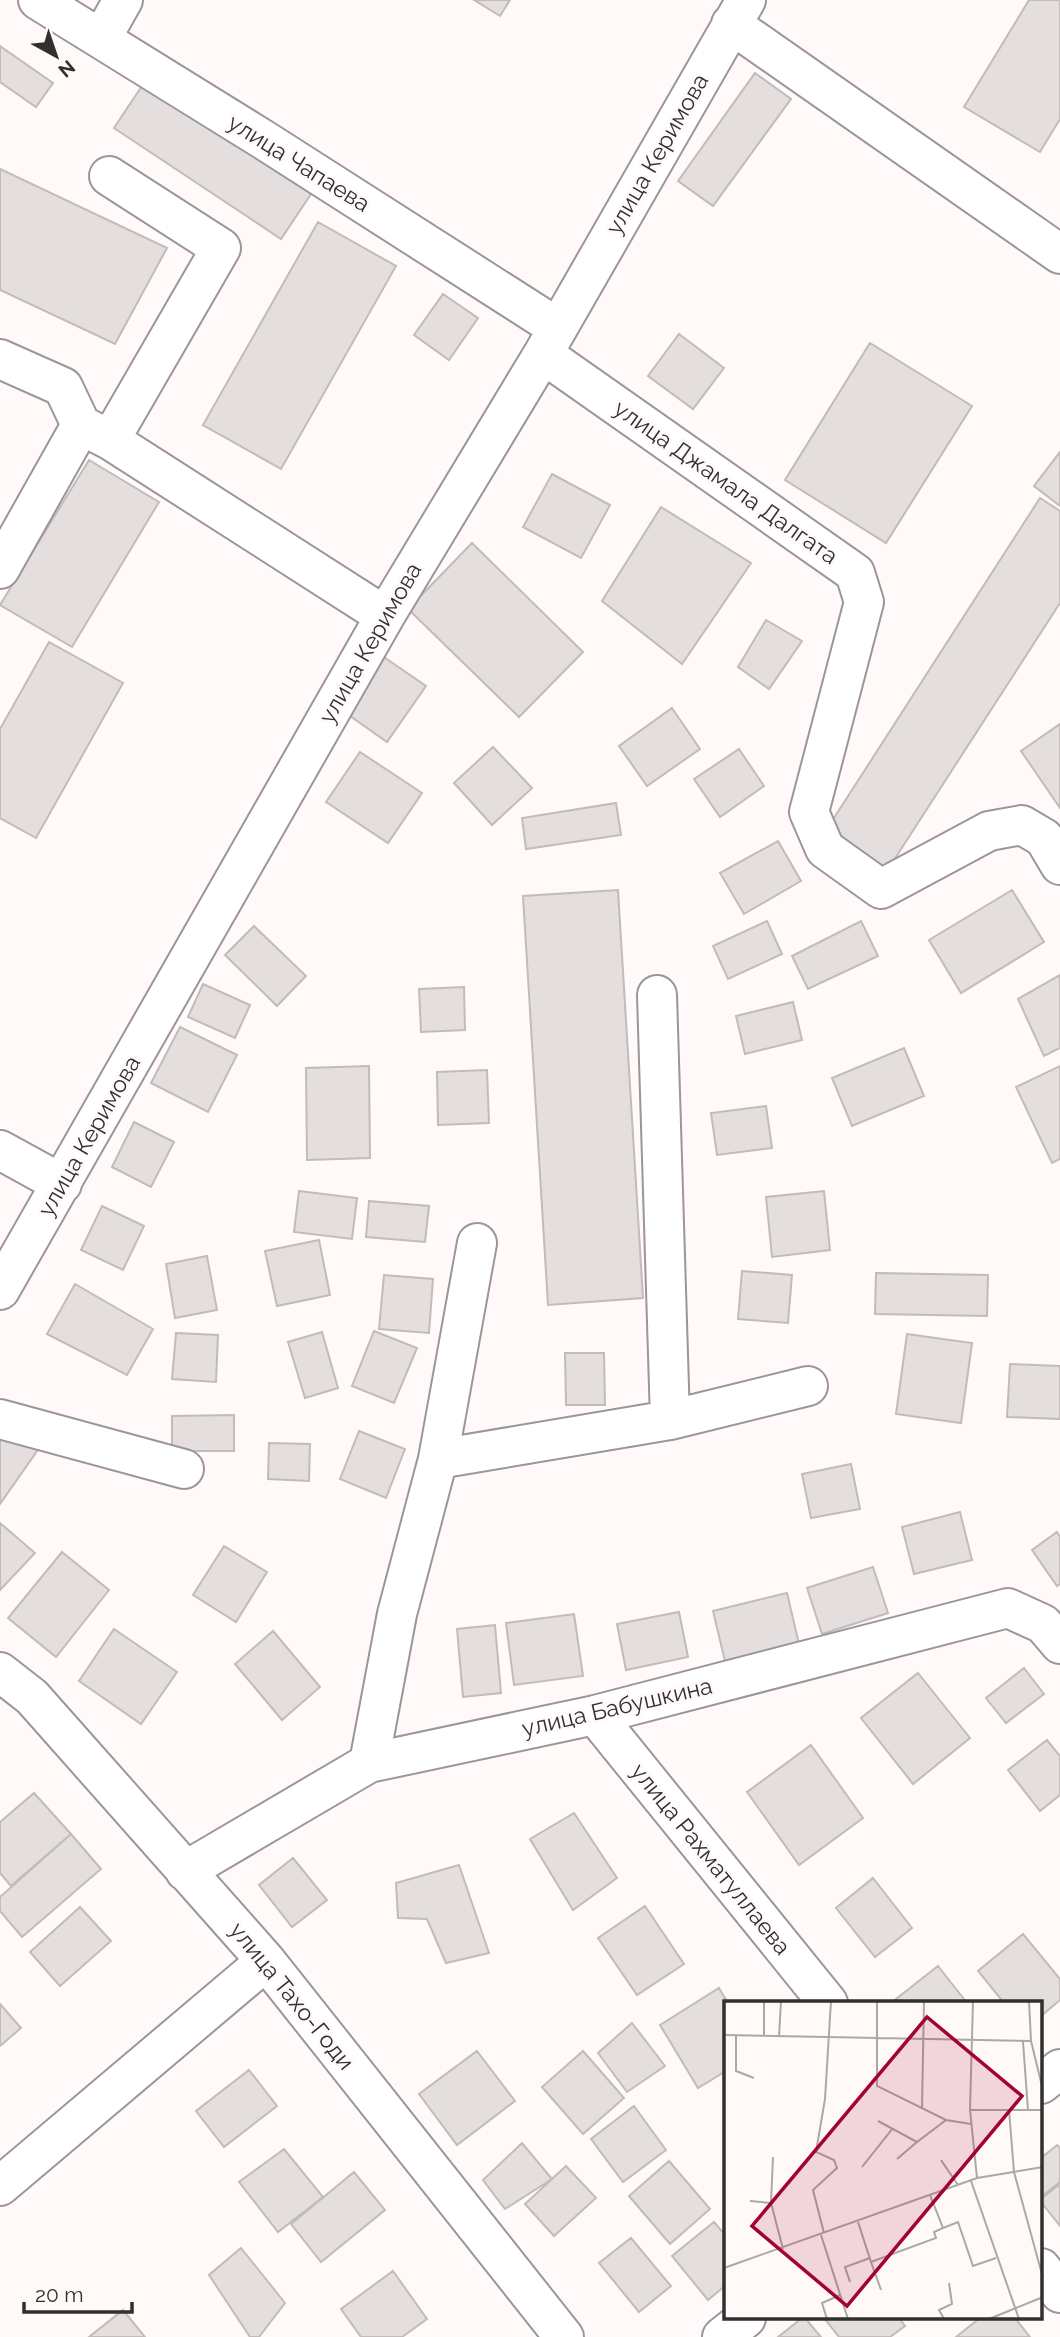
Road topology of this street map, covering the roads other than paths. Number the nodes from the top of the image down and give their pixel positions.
1 (38, 0) edge
2 (123, 0) edge
3 (738, 12) edge
4 (101, 39) junction
5 (109, 176) dead end
6 (1060, 254) edge
7 (550, 341) junction
8 (0, 359) edge
9 (96, 433) junction
10 (0, 569) edge
11 (384, 615) junction
12 (1060, 866) edge
13 (657, 995) dead end
14 (0, 1150) edge
15 (62, 1184) junction
16 (477, 1243) dead end
17 (0, 1290) edge
18 (808, 1386) dead end
19 (0, 1419) edge
20 (670, 1420) junction
21 (438, 1459) junction
22 (184, 1469) dead end
23 (1060, 1644) edge
24 (0, 1672) edge
25 (595, 1715) junction
26 (369, 1763) junction
27 (185, 1871) junction
28 (266, 1961) junction
29 (826, 2001) edge
30 (1060, 2068) edge
31 (1042, 2083) edge
32 (4, 2175) edge
33 (1042, 2269) edge
34 (1060, 2293) edge
35 (743, 2320) edge
36 (564, 2337) edge
37 (722, 2337) edge

1 - 4 street, улица Чапаева
2 - 4 street
3 - 6 street
3 - 7 street, улица Керимова
4 - 7 street, улица Чапаева
5 - 9 street
7 - 11 street, улица Керимова
7 - 12 street, улица Джамала Далгата
8 - 9 street
9 - 10 street
9 - 11 street
11 - 15 street, улица Керимова
13 - 20 street
14 - 15 street
15 - 17 street, улица Керимова
16 - 21 street
18 - 20 street
19 - 22 street
20 - 21 street
21 - 26 street
23 - 25 street, улица Бабушкина
24 - 27 street, улица Тахо-Годи
25 - 26 street, улица Бабушкина
25 - 29 street, улица Рахматуллаева
26 - 27 street, улица Бабушкина
27 - 28 street, улица Тахо-Годи
28 - 32 street
28 - 36 street, улица Тахо-Годи
30 - 31 street
33 - 34 street
35 - 37 street

